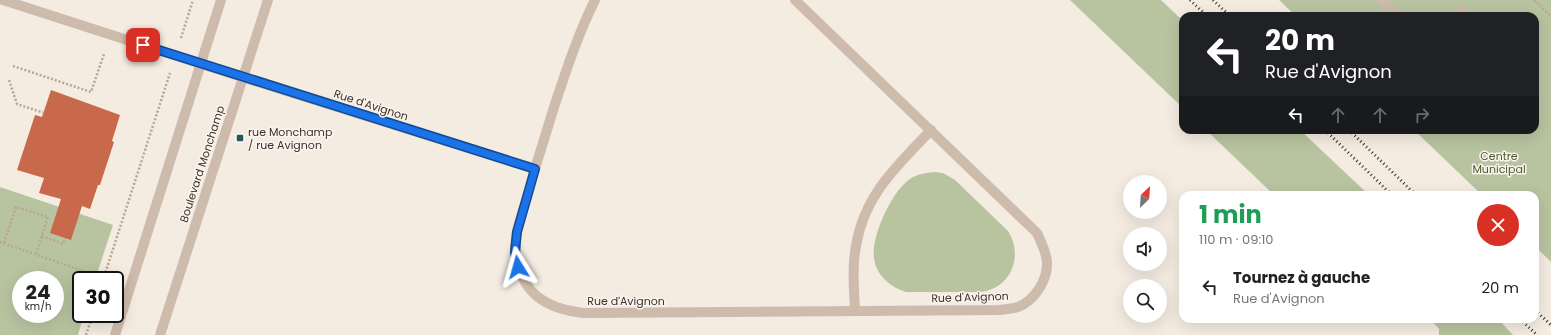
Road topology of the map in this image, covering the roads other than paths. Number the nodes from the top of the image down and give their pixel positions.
1 (3, 0) edge
2 (221, 0) edge
3 (268, 0) edge
4 (595, 0) edge
5 (795, 0) edge
6 (1380, 0) edge
7 (1394, 12) edge
8 (201, 64) junction
9 (242, 77) junction
10 (930, 130) junction
11 (535, 169) junction
12 (855, 311) junction
13 (115, 335) edge
14 (160, 335) edge

1 - 8 street, Rue d'Avignon
2 - 8 street
3 - 9 street, Boulevard Monchamp
4 - 11 street, Rue d'Avignon
5 - 10 street, Rue d'Avignon
6 - 7 street
8 - 9 street, Rue d'Avignon
8 - 13 street
9 - 11 street, Rue d'Avignon
9 - 14 street, Boulevard Monchamp
10 - 12 street
10 - 12 street, Rue d'Avignon
11 - 12 street, Rue d'Avignon

